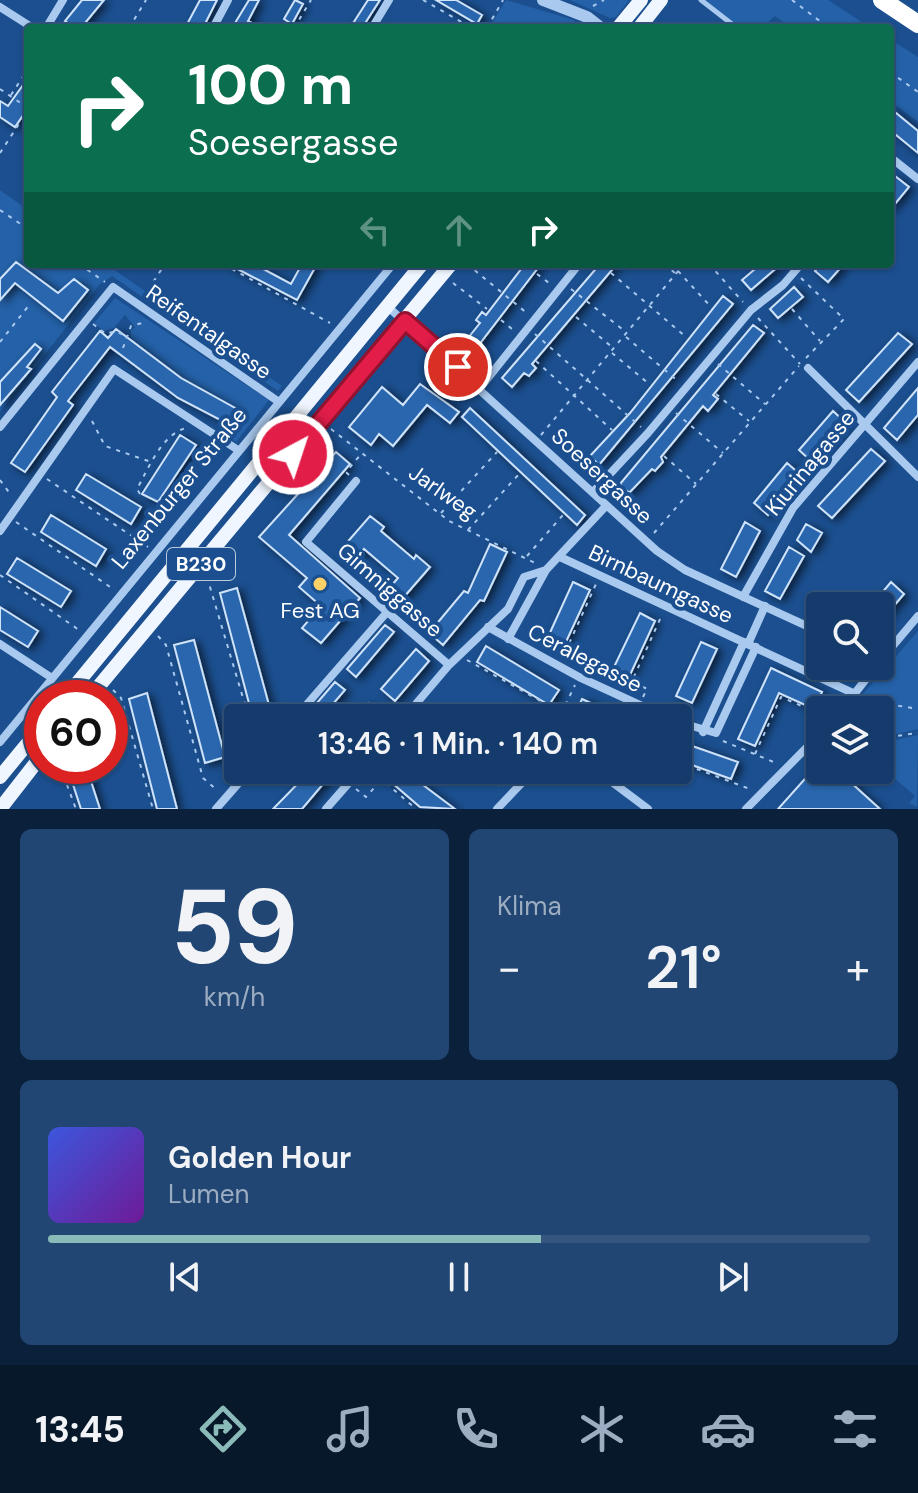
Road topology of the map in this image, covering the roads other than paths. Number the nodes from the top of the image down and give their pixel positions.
1 (63, 0) edge
2 (228, 0) edge
3 (389, 0) edge
4 (543, 0) edge
5 (661, 0) edge
6 (701, 0) edge
7 (882, 0) edge
8 (638, 4) edge
9 (0, 7) edge
10 (644, 22) edge
11 (27, 24) edge
12 (48, 24) edge
13 (215, 24) edge
14 (374, 24) edge
15 (596, 24) edge
16 (621, 24) edge
17 (732, 24) edge
18 (918, 24) edge
19 (894, 161) edge
20 (918, 179) edge
21 (390, 268) edge
22 (419, 268) edge
23 (448, 268) edge
24 (576, 268) edge
25 (798, 268) edge
26 (387, 306) junction
27 (405, 321) junction
28 (918, 362) edge
29 (808, 368) dead end
30 (480, 388) junction
31 (279, 402) junction
32 (864, 423) junction
33 (0, 427) edge
34 (238, 450) junction
35 (918, 477) edge
36 (356, 481) road end
37 (593, 492) junction
38 (605, 507) junction
39 (0, 531) edge
40 (560, 557) junction
41 (546, 570) junction
42 (743, 597) junction
43 (765, 606) junction
44 (388, 611) junction
45 (918, 616) edge
46 (806, 625) edge
47 (488, 627) junction
48 (508, 639) junction
49 (0, 644) edge
50 (749, 644) junction
51 (894, 644) edge
52 (449, 665) junction
53 (52, 678) junction
54 (80, 680) edge
55 (104, 680) edge
56 (866, 680) edge
57 (855, 694) joint
58 (307, 704) edge
59 (416, 704) edge
60 (637, 704) edge
61 (692, 728) edge
62 (703, 732) junction
63 (0, 742) edge
64 (24, 748) edge
65 (806, 749) edge
66 (0, 777) edge
67 (24, 778) edge
68 (238, 784) edge
69 (348, 784) edge
70 (521, 784) edge
71 (615, 784) edge
72 (0, 809) edge
73 (216, 809) edge
74 (326, 809) edge
75 (497, 809) edge
76 (648, 809) edge
77 (746, 809) edge

1 - 12 street
2 - 13 street
3 - 14 street
4 - 15 street
5 - 10 main road
6 - 17 lane
7 - 18 highway
8 - 16 main road
9 - 11 street
19 - 20 street
21 - 31 street, Laxenburger Straße
22 - 26 main road, Laxenburger Straße / B230
23 - 27 main road, B230
24 - 30 street
25 - 37 street
26 - 27 street, Soesergasse
26 - 54 main road, Laxenburger Straße / B230
27 - 30 street, Soesergasse
27 - 55 main road, B230
28 - 32 street, Kiurinagasse
29 - 32 street
30 - 37 street, Soesergasse
31 - 33 street, Reifentalgasse
31 - 34 street, Laxenburger Straße
32 - 35 street
32 - 42 street, Kiurinagasse
34 - 39 street
34 - 53 street, Laxenburger Straße
36 - 44 street, Gimniggasse
37 - 38 street, Soesergasse
38 - 40 street
38 - 42 street, Soesergasse
40 - 41 street
40 - 50 street, Birnbaumgasse
41 - 47 street
41 - 48 street
42 - 43 street, Soesergasse
43 - 46 street, Soesergasse
43 - 50 street, Birnbaumgasse
44 - 52 street, Gimniggasse
44 - 58 street
45 - 51 street
47 - 48 street, Ceralegasse
47 - 52 street
48 - 60 street, Ceralegasse
49 - 53 street
50 - 57 street, Birnbaumgasse
50 - 62 street
50 - 62 street
52 - 59 street
53 - 63 street, Laxenburger Straße
56 - 57 street
61 - 62 street
64 - 66 main road
65 - 77 street
67 - 72 main road
68 - 73 street
69 - 74 street
70 - 75 street
71 - 76 street

